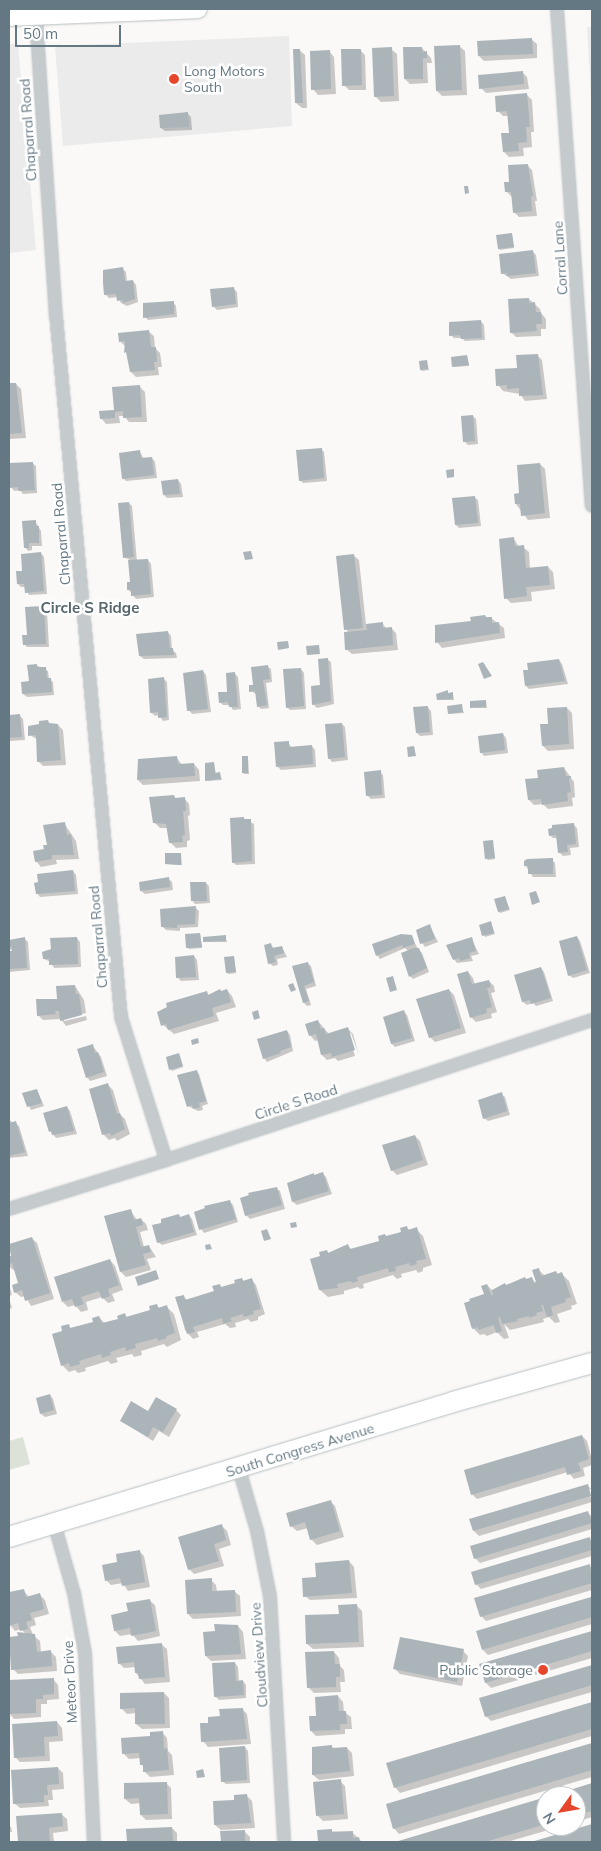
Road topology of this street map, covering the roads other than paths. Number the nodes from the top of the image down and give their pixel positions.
1 (198, 9) edge
2 (557, 9) edge
3 (9, 17) edge
4 (36, 17) junction
5 (592, 506) edge
6 (592, 1020) edge
7 (166, 1160) junction
8 (9, 1209) edge
9 (592, 1363) edge
10 (239, 1469) junction
11 (54, 1523) junction
12 (9, 1537) edge
13 (94, 1842) edge
14 (284, 1842) edge

1 - 4 main road
2 - 5 street, Corral Lane
3 - 4 main road
4 - 7 street, Chaparral Road
6 - 7 street, Circle S Road
7 - 8 street, Circle S Road
9 - 10 main road, South Congress Avenue
10 - 11 main road, South Congress Avenue
10 - 14 street, Cloudview Drive
11 - 12 main road, South Congress Avenue
11 - 13 street, Meteor Drive

